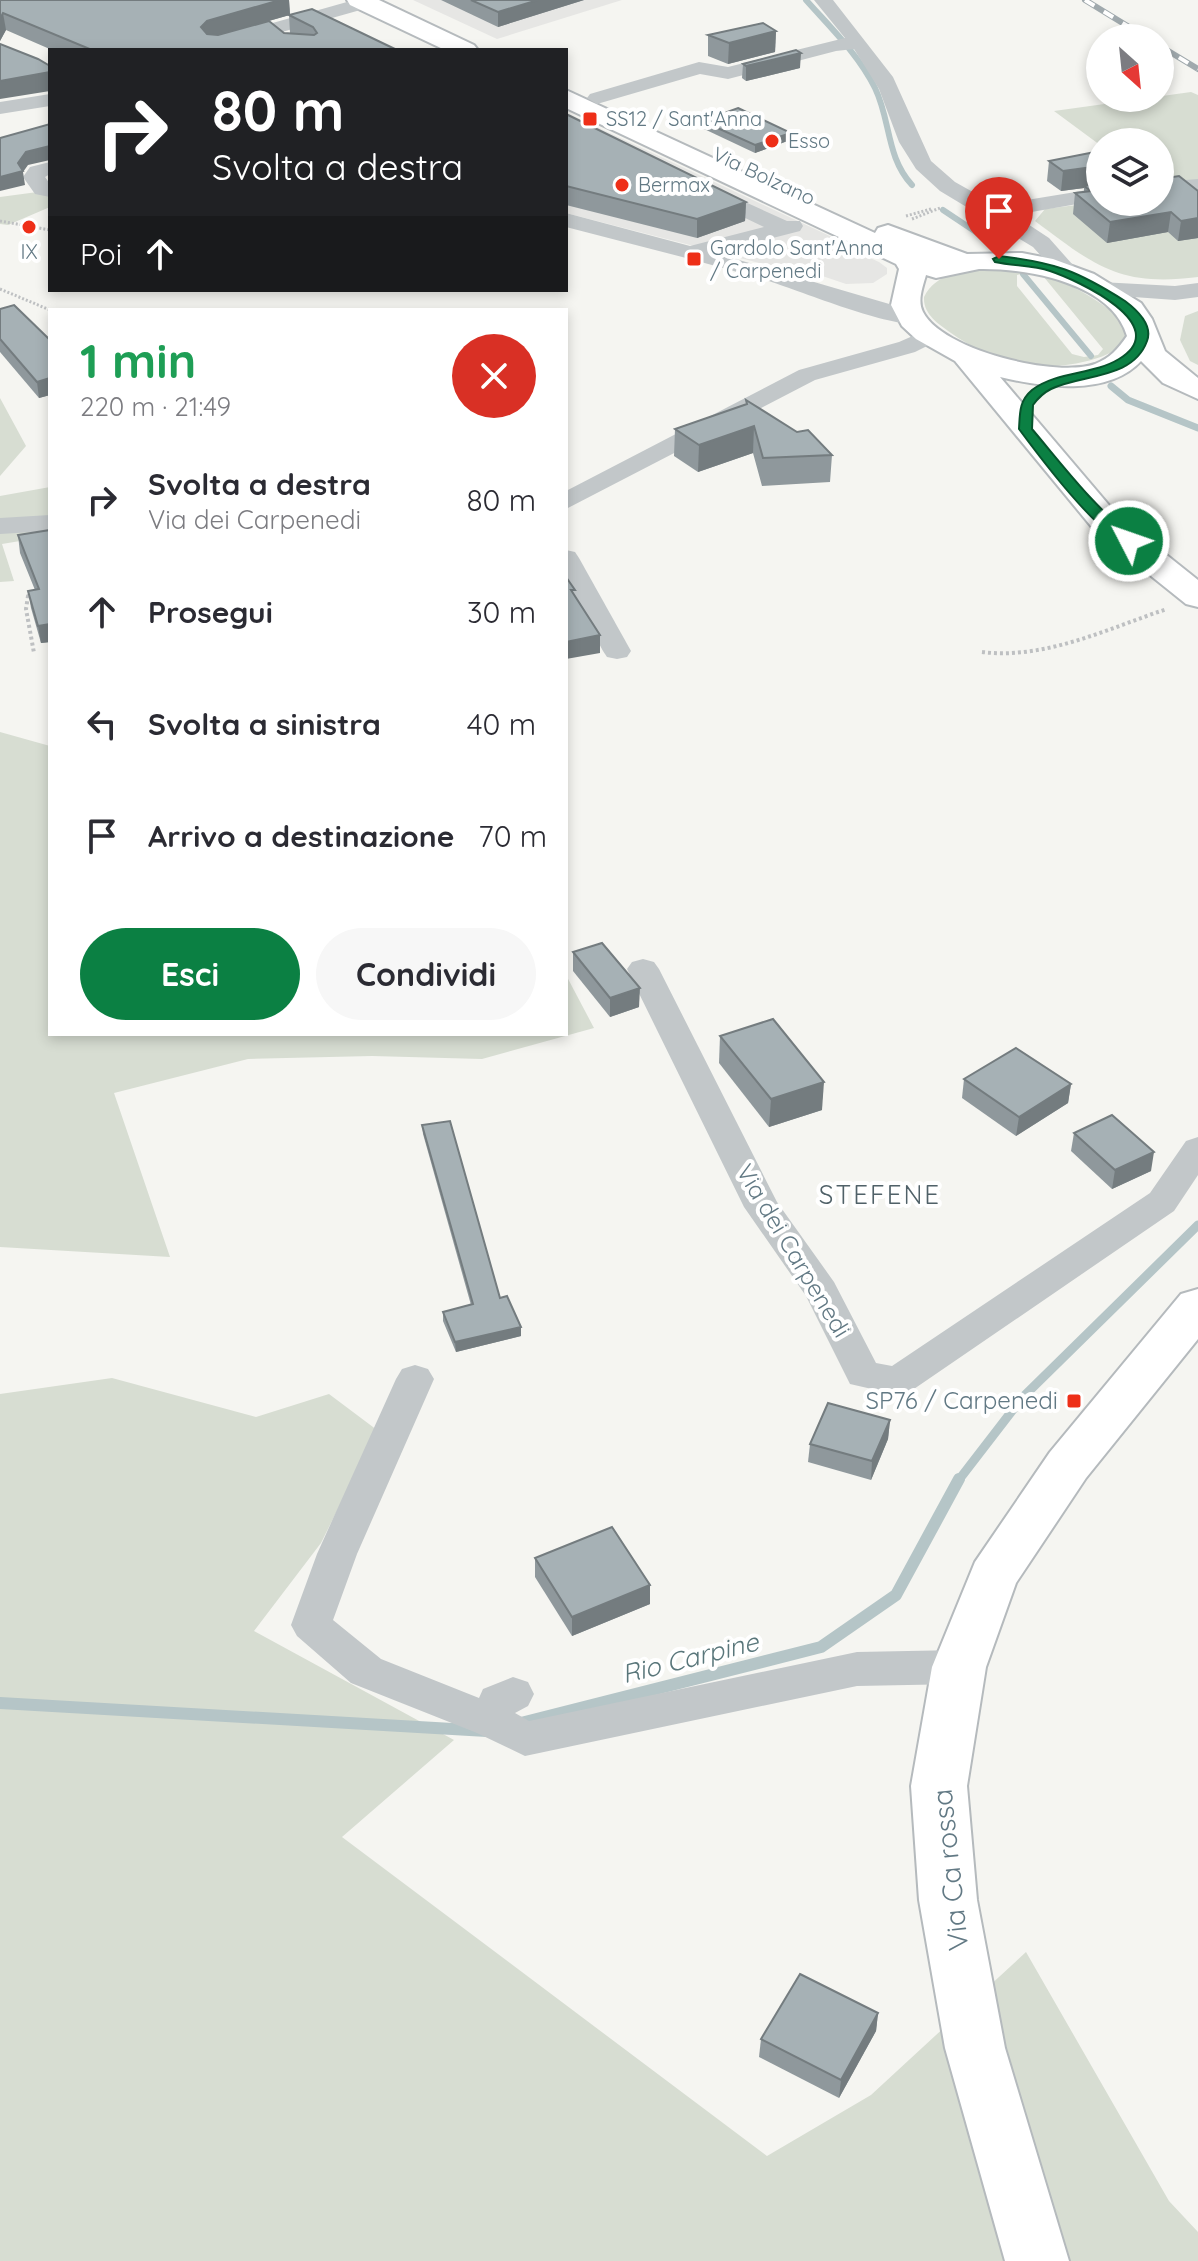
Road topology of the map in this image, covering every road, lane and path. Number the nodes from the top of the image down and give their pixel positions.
1 (406, 0) edge
2 (823, 0) edge
3 (370, 1) edge
4 (315, 17) junction
5 (848, 44) junction
6 (216, 45) edge
7 (380, 48) edge
8 (474, 48) edge
9 (476, 48) edge
10 (575, 99) edge
11 (48, 100) edge
12 (0, 108) edge
13 (714, 168) junction
14 (44, 169) edge
15 (689, 182) edge
16 (1198, 185) edge
17 (1174, 187) edge
18 (48, 190) edge
19 (1086, 196) edge
20 (948, 206) dead end
21 (568, 209) edge
22 (937, 209) junction
23 (995, 212) junction
24 (912, 214) dead end
25 (0, 221) edge
26 (568, 221) edge
27 (793, 226) junction
28 (922, 228) dead end
29 (48, 230) edge
30 (1025, 234) junction
31 (717, 246) junction
32 (692, 252) junction
33 (999, 259) junction
34 (964, 262) junction
35 (1069, 273) junction
36 (909, 286) junction
37 (0, 289) edge
38 (1100, 289) junction
39 (1196, 290) edge
40 (832, 296) junction
41 (48, 309) edge
42 (1142, 333) junction
43 (934, 342) junction
44 (1086, 374) junction
45 (1198, 390) edge
46 (1198, 404) edge
47 (1026, 429) junction
48 (568, 500) edge
49 (48, 523) edge
50 (0, 526) edge
51 (568, 562) edge
52 (37, 592) edge
53 (1184, 602) edge
54 (617, 651) dead end
55 (982, 652) dead end
56 (34, 653) dead end
57 (643, 969) dead end
58 (1198, 1149) edge
59 (1198, 1306) edge
60 (415, 1379) dead end
61 (959, 1667) junction
62 (1037, 2261) edge

1 - 9 main road
2 - 5 street
3 - 4 street
3 - 8 main road
4 - 6 street
4 - 7 street
5 - 10 street
5 - 23 street
10 - 13 main road, Via Bolzano
10 - 34 main road, Via Bolzano
11 - 12 street
13 - 27 main road
13 - 36 main road, Via Bolzano
14 - 18 street
15 - 27 street
16 - 17 street
19 - 23 street
20 - 22 path
21 - 31 street
22 - 24 path
22 - 28 path
23 - 30 street
25 - 29 path
26 - 32 street
27 - 31 street
30 - 33 street
30 - 35 street
31 - 32 street
32 - 40 street
33 - 34 main road
33 - 35 main road
34 - 36 main road
35 - 38 main road
36 - 40 street
36 - 43 main road
37 - 41 path
38 - 39 street
38 - 42 main road
39 - 42 street
40 - 43 street
42 - 44 main road
42 - 45 main road
43 - 44 main road
43 - 47 main road
43 - 48 street
44 - 46 main road
44 - 47 main road
47 - 53 main road
49 - 50 street
51 - 54 street
52 - 56 path
53 - 55 path
57 - 58 street, Via dei Carpenedi
59 - 61 main road, Via Ca rossa
60 - 61 street
61 - 62 main road, Via Ca rossa

